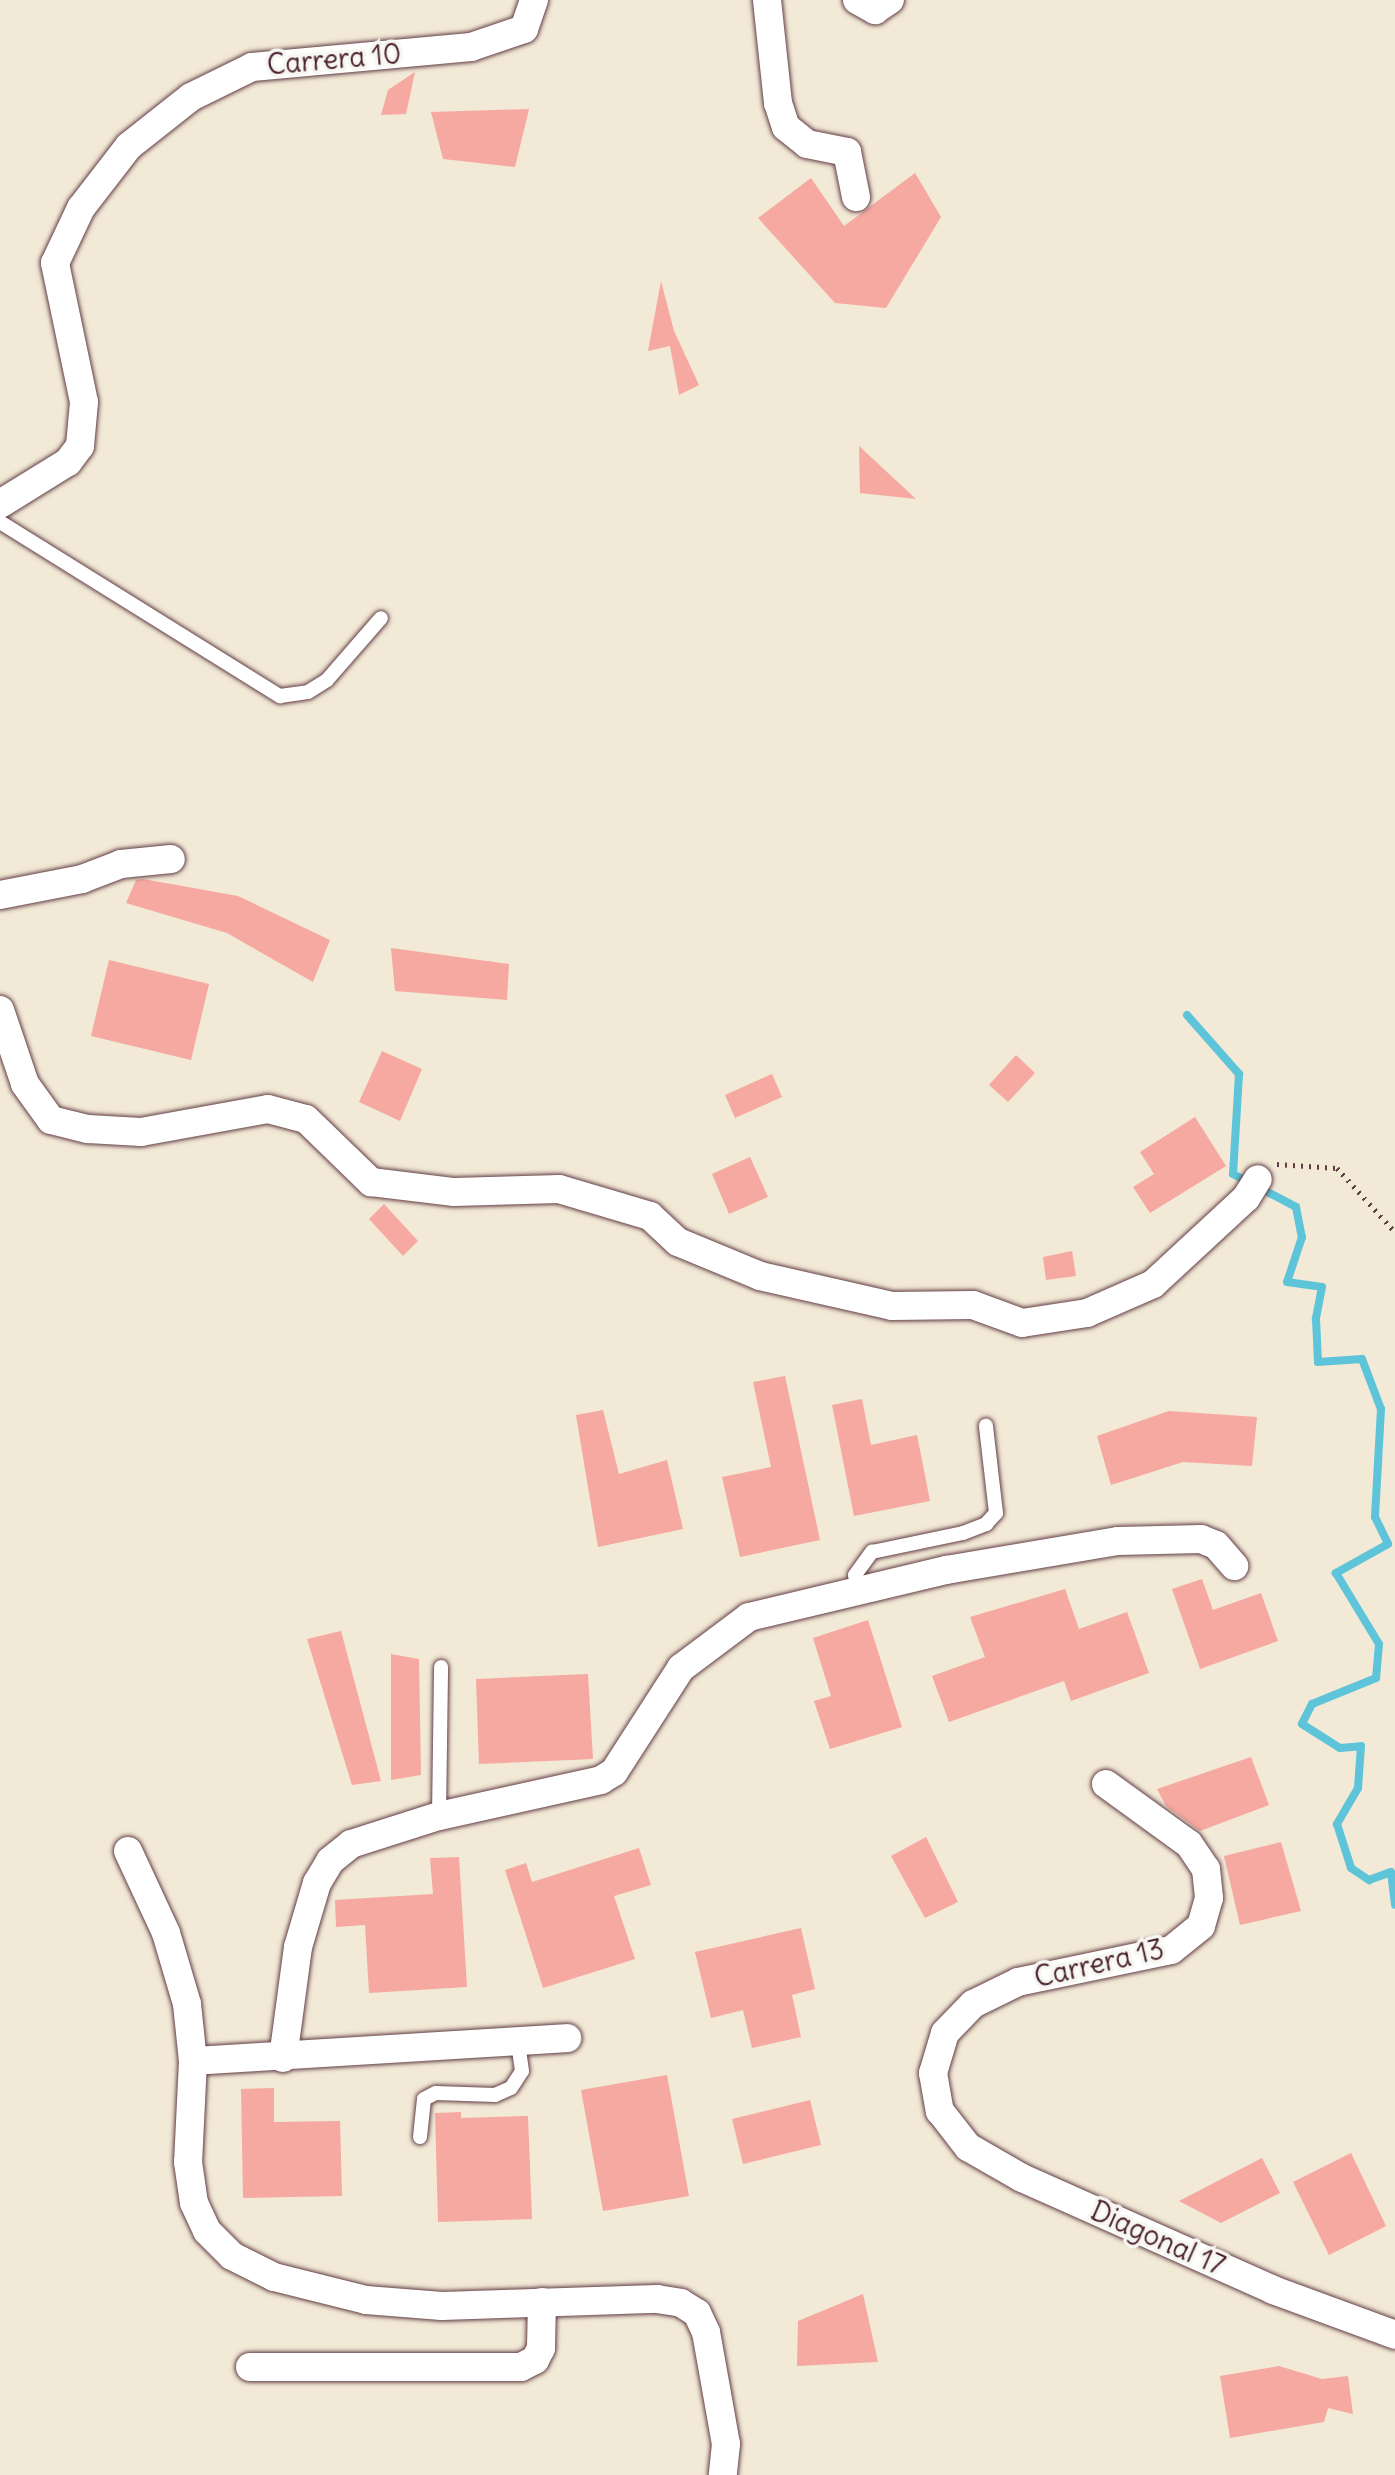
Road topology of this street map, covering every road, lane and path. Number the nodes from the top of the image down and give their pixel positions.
1 (534, 0) edge
2 (767, 0) edge
3 (857, 0) edge
4 (890, 0) edge
5 (856, 197) dead end
6 (0, 504) edge
7 (0, 522) edge
8 (381, 618) dead end
9 (171, 859) dead end
10 (0, 895) edge
11 (0, 1010) edge
12 (1258, 1179) joint
13 (1395, 1232) edge
14 (986, 1426) dead end
15 (1234, 1566) dead end
16 (858, 1590) junction
17 (441, 1667) dead end
18 (1106, 1784) dead end
19 (439, 1816) junction
20 (128, 1851) dead end
21 (567, 2038) dead end
22 (518, 2042) junction
23 (283, 2058) junction
24 (193, 2061) junction
25 (940, 2111) joint
26 (420, 2137) dead end
27 (542, 2302) junction
28 (1395, 2335) edge
29 (250, 2367) dead end
30 (723, 2475) edge

1 - 6 street, Carrera 10
2 - 5 street
3 - 4 street
7 - 8 lane
9 - 10 street
11 - 12 street
12 - 13 path
14 - 16 lane
15 - 16 street
16 - 19 street
17 - 19 lane
18 - 25 street, Carrera 13
19 - 23 street
20 - 24 street
21 - 22 street
22 - 23 street
22 - 26 lane
23 - 24 street
24 - 27 street
25 - 28 street, Diagonal 17
27 - 29 street
27 - 30 street

